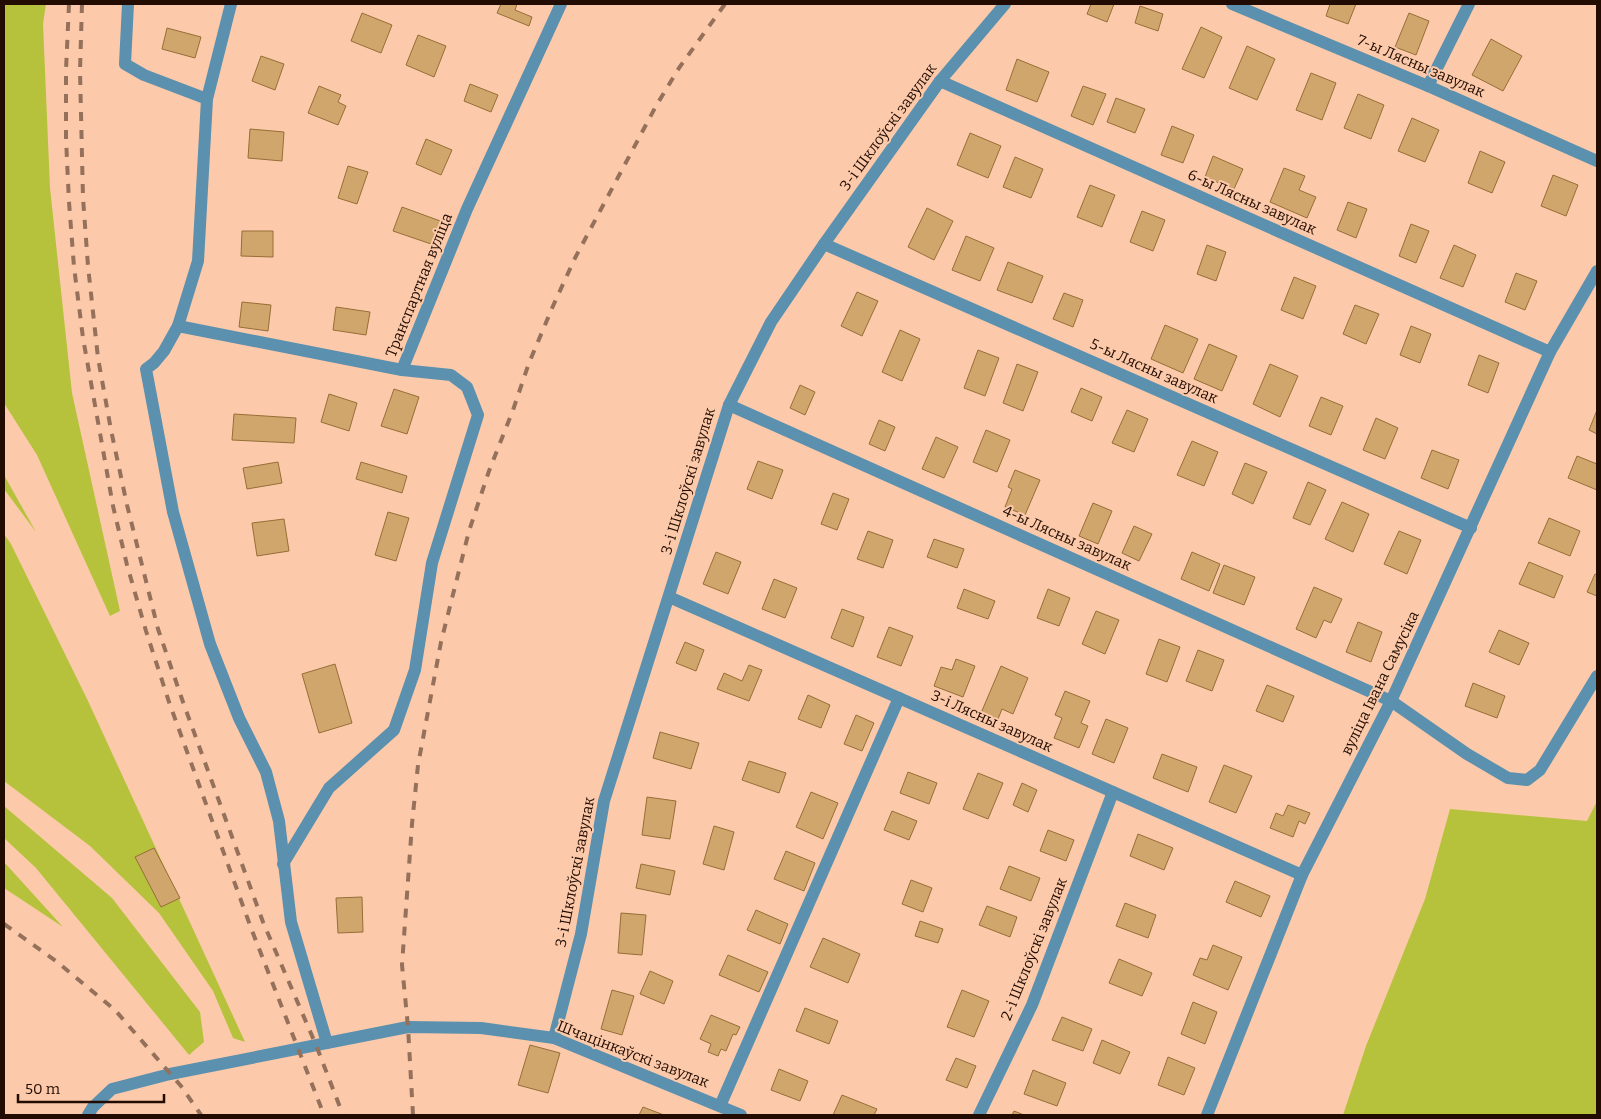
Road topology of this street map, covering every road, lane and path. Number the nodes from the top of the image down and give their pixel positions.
1 (128, 4) edge
2 (231, 4) edge
3 (561, 4) edge
4 (1004, 4) edge
5 (1232, 4) edge
6 (1470, 4) edge
7 (940, 81) junction
8 (1428, 86) junction
9 (206, 99) junction
10 (1597, 161) edge
11 (824, 244) junction
12 (1597, 271) edge
13 (178, 326) junction
14 (1550, 352) junction
15 (402, 370) junction
16 (729, 405) junction
17 (1471, 528) junction
18 (669, 597) junction
19 (1597, 676) edge
20 (899, 698) junction
21 (1391, 701) junction
22 (1113, 792) junction
23 (283, 864) junction
24 (1302, 875) junction
25 (554, 1038) junction
26 (328, 1043) junction
27 (720, 1106) junction
28 (90, 1111) edge
29 (741, 1115) edge
30 (980, 1115) edge
31 (1207, 1115) edge

1 - 9 street
2 - 9 street
3 - 15 street, Транспартная вуліца
4 - 7 street, 3-і Шклоўскі завулак
5 - 8 street, 7-ы Лясны завулак
6 - 8 street
7 - 11 street, 3-і Шклоўскі завулак
7 - 14 street, 6-ы Лясны завулак
8 - 10 street, 7-ы Лясны завулак
9 - 13 street
11 - 16 street, 3-і Шклоўскі завулак
11 - 17 street, 5-ы Лясны завулак
12 - 14 street, вуліца Івана Самусіка
13 - 15 street, Транспартная вуліца
13 - 23 street
14 - 17 street, вуліца Івана Самусіка
15 - 23 street
16 - 18 street, 3-і Шклоўскі завулак
16 - 21 street, 4-ы Лясны завулак
17 - 21 street, вуліца Івана Самусіка
18 - 20 street, 3-і Лясны завулак
18 - 25 street, 3-і Шклоўскі завулак
19 - 21 street, 4-ы Лясны завулак
20 - 22 street, 3-і Лясны завулак
20 - 27 street
21 - 24 street, вуліца Івана Самусіка
22 - 24 street, 3-і Лясны завулак
22 - 30 street, 2-і Шклоўскі завулак
23 - 26 street
24 - 31 street, вуліца Івана Самусіка
25 - 26 street, Шчацінкаўскі завулак
25 - 27 street, Шчацінкаўскі завулак
26 - 28 street, Шчацінкаўскі завулак
27 - 29 street, Шчацінкаўскі завулак

